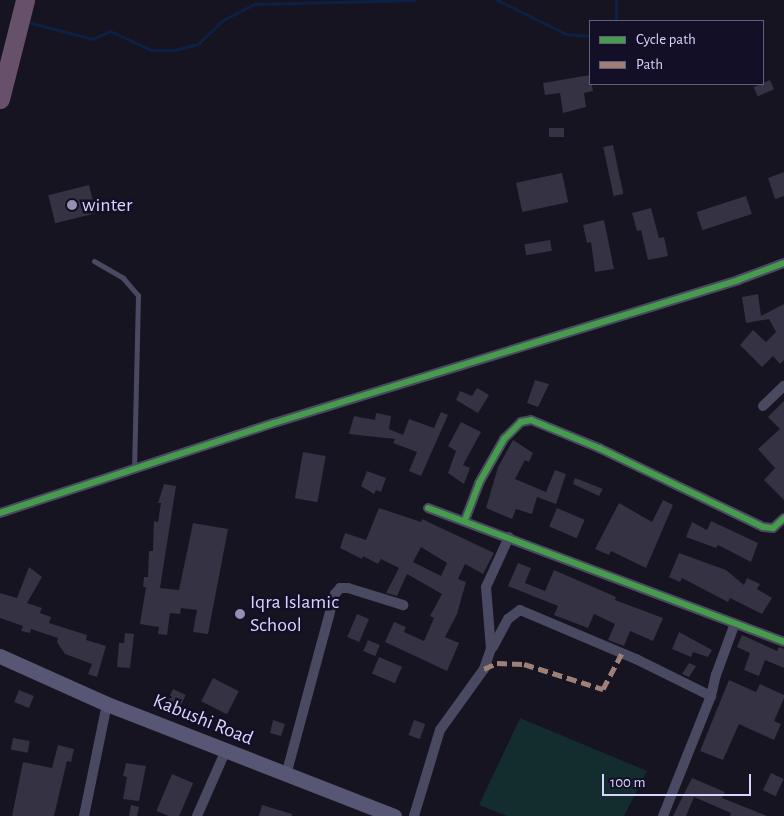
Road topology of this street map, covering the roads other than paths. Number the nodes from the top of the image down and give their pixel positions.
1 (25, 0) edge
2 (0, 98) edge
3 (94, 261) dead end
4 (784, 263) edge
5 (784, 386) edge
6 (763, 406) dead end
7 (134, 468) junction
8 (428, 508) dead end
9 (0, 513) edge
10 (784, 518) edge
11 (464, 520) junction
12 (509, 537) junction
13 (403, 605) dead end
14 (735, 623) junction
15 (784, 642) edge
16 (491, 649) junction
17 (0, 656) edge
18 (711, 696) junction
19 (107, 704) junction
20 (226, 750) junction
21 (286, 775) junction
22 (390, 815) edge
23 (84, 816) edge
24 (197, 816) edge
25 (414, 816) edge
26 (663, 816) edge

1 - 2 highway
3 - 7 lane
4 - 7 street
5 - 6 street
7 - 9 street
8 - 11 street
10 - 11 street
11 - 12 street
12 - 14 street
12 - 16 street
13 - 21 street
14 - 15 street
14 - 18 street
16 - 18 street
16 - 25 street
17 - 19 main road, Kabushi Road
18 - 26 street
19 - 20 main road, Kabushi Road
19 - 23 street
20 - 21 main road, Kabushi Road
20 - 24 street
21 - 22 main road, Kabushi Road

